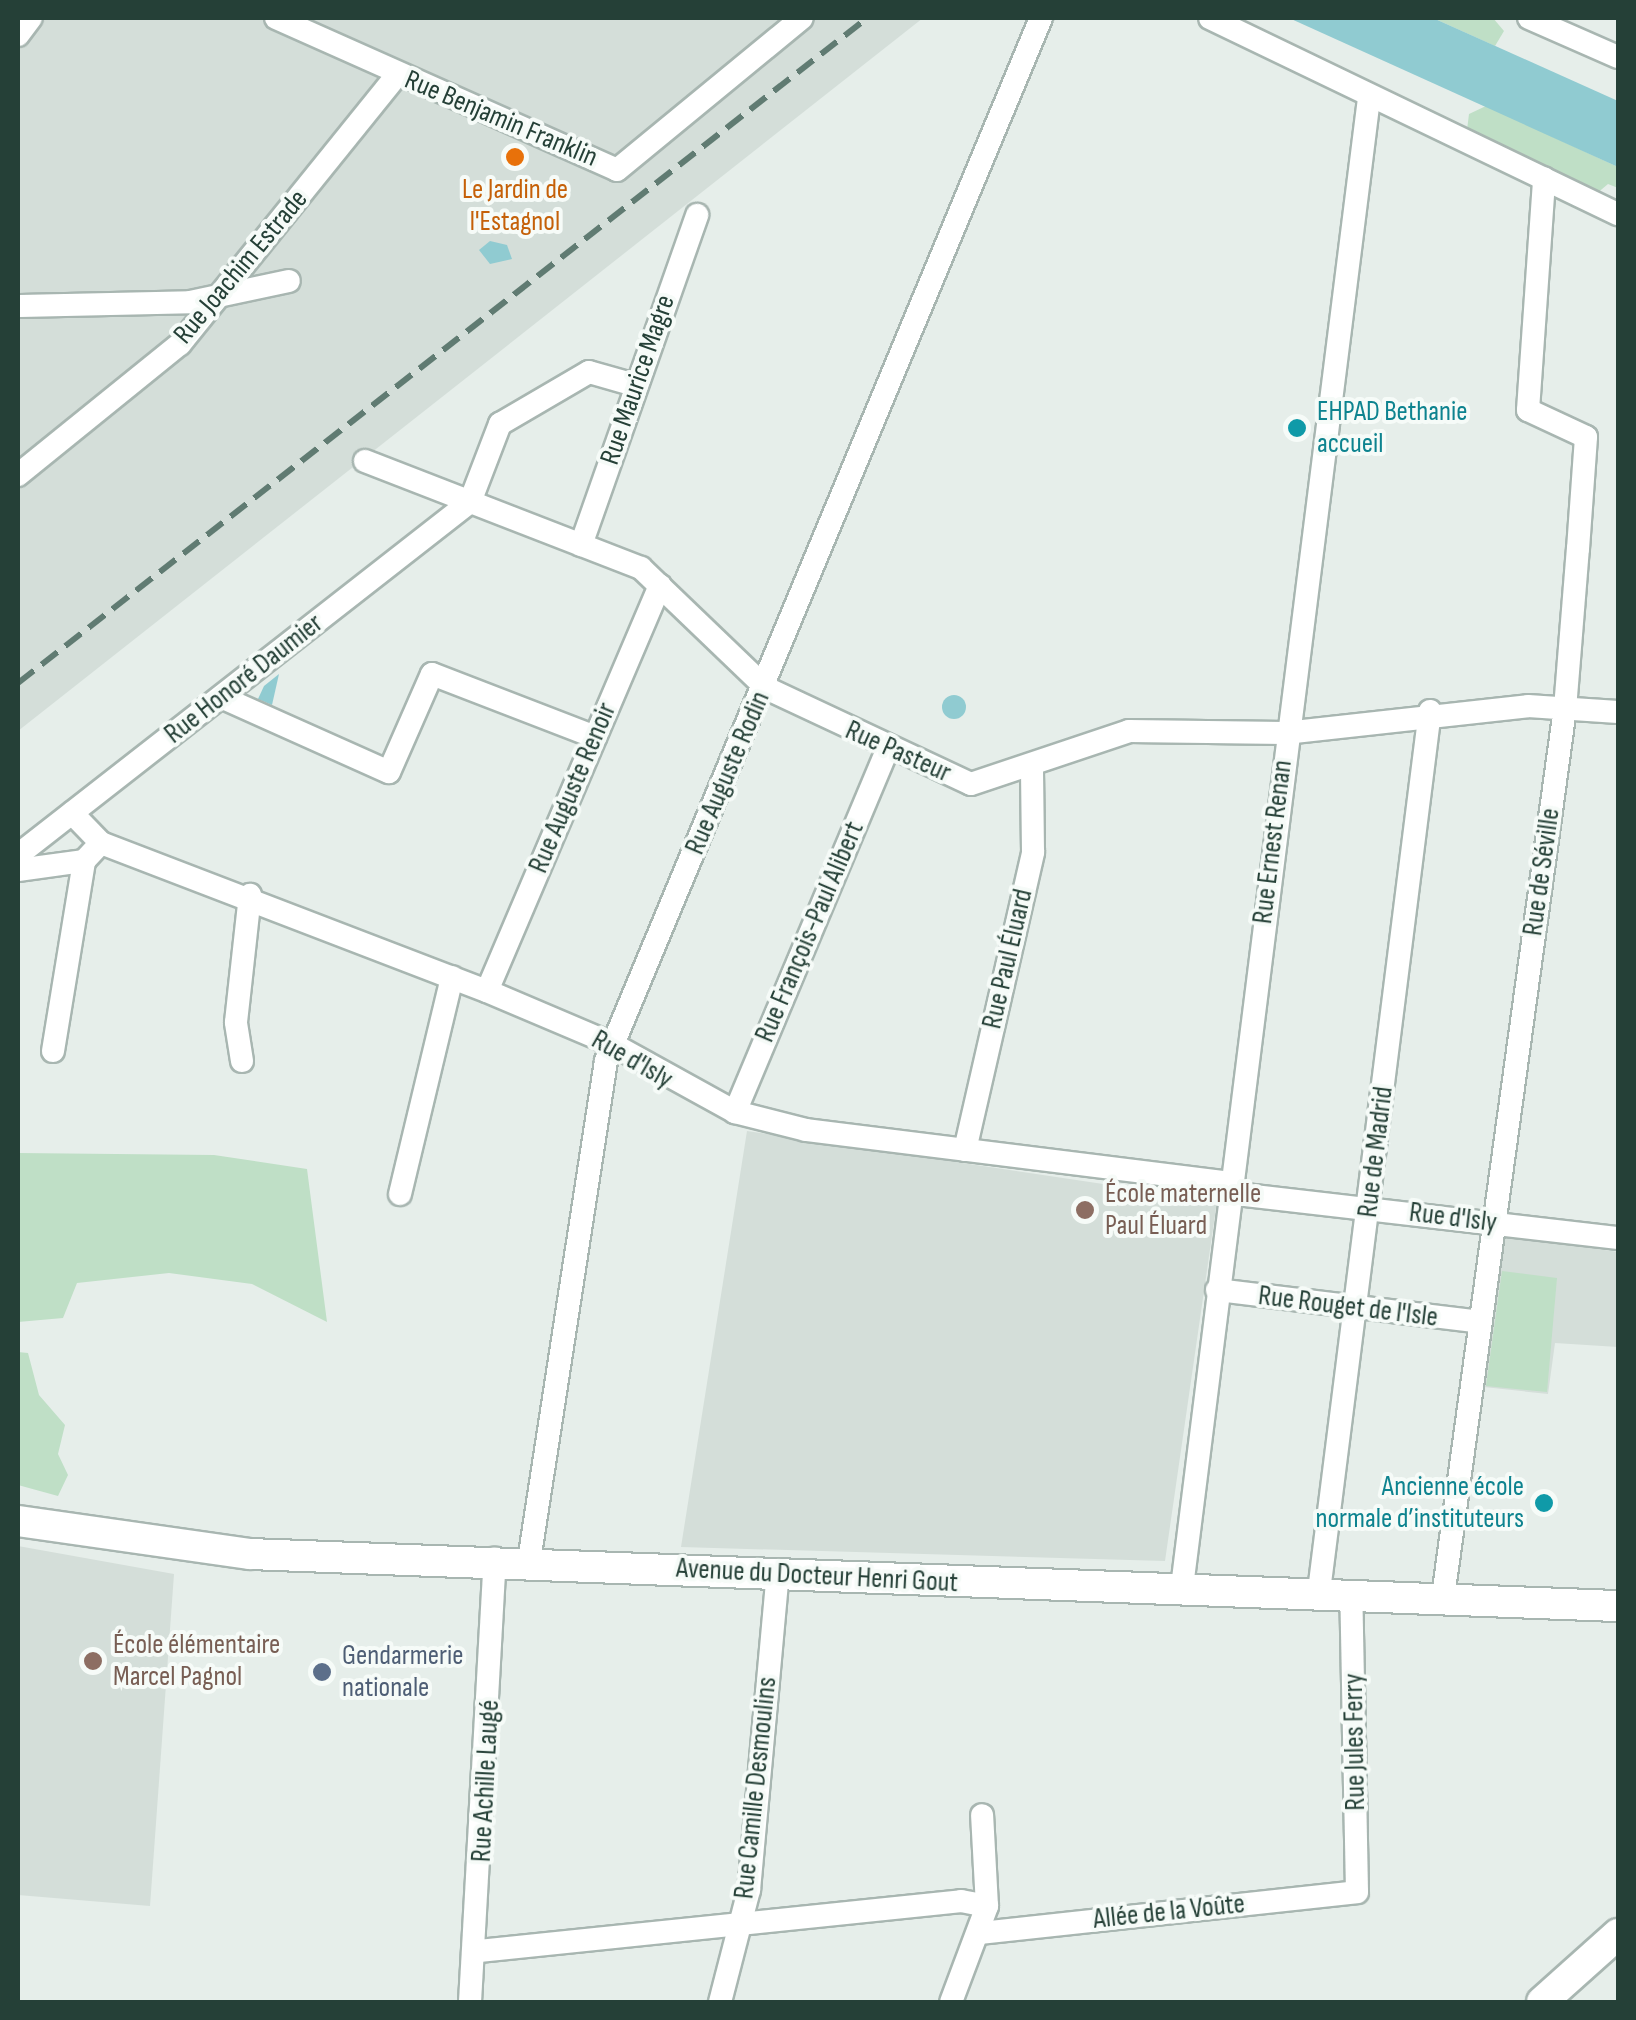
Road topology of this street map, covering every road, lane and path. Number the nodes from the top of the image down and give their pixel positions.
1 (31, 18) edge
2 (276, 18) edge
3 (802, 18) edge
4 (1041, 18) edge
5 (1210, 18) edge
6 (1529, 18) edge
7 (18, 36) edge
8 (1618, 57) edge
9 (396, 75) junction
10 (1369, 98) junction
11 (1544, 179) junction
12 (1618, 214) edge
13 (697, 215) dead end
14 (289, 281) dead end
15 (221, 298) junction
16 (20, 306) edge
17 (635, 385) junction
18 (364, 461) dead end
19 (18, 475) edge
20 (470, 502) junction
21 (581, 545) junction
22 (660, 585) junction
23 (766, 688) junction
24 (220, 697) junction
25 (1565, 708) junction
26 (1430, 711) junction
27 (1618, 712) edge
28 (1285, 733) junction
29 (594, 738) junction
30 (886, 752) junction
31 (1032, 766) junction
32 (72, 812) junction
33 (101, 844) junction
34 (18, 855) edge
35 (84, 862) junction
36 (18, 870) edge
37 (250, 895) junction
38 (452, 977) junction
39 (486, 990) junction
40 (612, 1044) junction
41 (53, 1052) dead end
42 (242, 1061) dead end
43 (735, 1112) junction
44 (965, 1150) junction
45 (1229, 1188) junction
46 (400, 1194) dead end
47 (1368, 1209) junction
48 (1496, 1223) junction
49 (1618, 1238) edge
50 (1216, 1290) junction
51 (1356, 1310) junction
52 (1480, 1322) junction
53 (18, 1521) edge
54 (494, 1559) junction
55 (529, 1561) junction
56 (778, 1572) junction
57 (1182, 1586) junction
58 (1319, 1591) junction
59 (1351, 1593) junction
60 (1444, 1597) junction
61 (1618, 1606) edge
62 (982, 1815) dead end
63 (1357, 1892) joint
64 (987, 1906) junction
65 (740, 1921) junction
66 (981, 1932) junction
67 (1618, 1934) edge
68 (479, 1952) junction
69 (470, 2002) edge
70 (720, 2002) edge
71 (950, 2002) edge
72 (1542, 2002) edge

1 - 7 street
2 - 9 street, Rue Benjamin Franklin
3 - 9 street, Rue Benjamin Franklin
4 - 23 street, Rue Auguste Rodin
5 - 10 street
6 - 8 street
9 - 15 street, Rue Joachim Estrade
10 - 11 street
10 - 28 street, Rue Ernest Renan
11 - 12 street
11 - 25 street, Rue de Séville
13 - 17 street, Rue Maurice Magre
14 - 15 street
15 - 16 street
15 - 19 street, Rue Joachim Estrade
17 - 20 street
17 - 21 street, Rue Maurice Magre
18 - 20 street, Rue Pasteur
20 - 21 street, Rue Pasteur
20 - 24 street, Rue Honoré Daumier
21 - 22 street, Rue Pasteur
22 - 23 street, Rue Pasteur
22 - 29 street, Rue Auguste Renoir
23 - 30 street, Rue Pasteur
23 - 40 street, Rue Auguste Rodin
24 - 29 street
24 - 32 street, Rue Honoré Daumier
25 - 26 street, Rue Pasteur
25 - 27 street, Rue Pasteur
25 - 48 street, Rue de Séville
26 - 28 street, Rue Pasteur
26 - 47 street, Rue de Madrid
28 - 31 street, Rue Pasteur
28 - 45 street, Rue Ernest Renan
29 - 39 street, Rue Auguste Renoir
30 - 31 street, Rue Pasteur
30 - 43 street, Rue François-Paul Alibert
31 - 44 street, Rue Paul Éluard
32 - 33 street, Rue d'Isly
32 - 34 street, Rue Honoré Daumier
33 - 35 street
33 - 37 street, Rue d'Isly
35 - 36 street
35 - 41 street
37 - 38 street, Rue d'Isly
37 - 42 street
38 - 39 street, Rue d'Isly
38 - 46 street
39 - 40 street, Rue d'Isly
40 - 43 street, Rue d'Isly
40 - 55 street, Rue Auguste Rodin
43 - 44 street, Rue d'Isly
44 - 45 street, Rue d'Isly
45 - 47 street, Rue d'Isly
45 - 50 street, Rue Ernest Renan
47 - 48 street, Rue d'Isly
47 - 51 street, Rue de Madrid
48 - 49 street, Rue d'Isly
48 - 52 street, Rue de Séville
50 - 51 street, Rue Rouget de l'Isle
50 - 57 street, Rue Ernest Renan
51 - 52 street, Rue Rouget de l'Isle
51 - 58 street, Rue de Madrid
52 - 60 street, Rue de Séville
53 - 54 main road, Avenue du Docteur Henri Gout
54 - 55 main road, Avenue du Docteur Henri Gout
54 - 68 street, Rue Achille Laugé
55 - 56 main road, Avenue du Docteur Henri Gout
56 - 57 main road, Avenue du Docteur Henri Gout
56 - 65 street, Rue Camille Desmoulins
57 - 58 main road, Avenue du Docteur Henri Gout
58 - 59 main road, Avenue du Docteur Henri Gout
59 - 60 main road, Avenue du Docteur Henri Gout
59 - 63 street, Rue Jules Ferry
60 - 61 main road, Avenue du Docteur Henri Gout
62 - 64 street
63 - 66 street, Allée de la Voûte
64 - 65 street
64 - 66 street
65 - 68 street
65 - 70 street, Rue Camille Desmoulins
66 - 71 street
67 - 72 main road
68 - 69 street, Rue Achille Laugé

